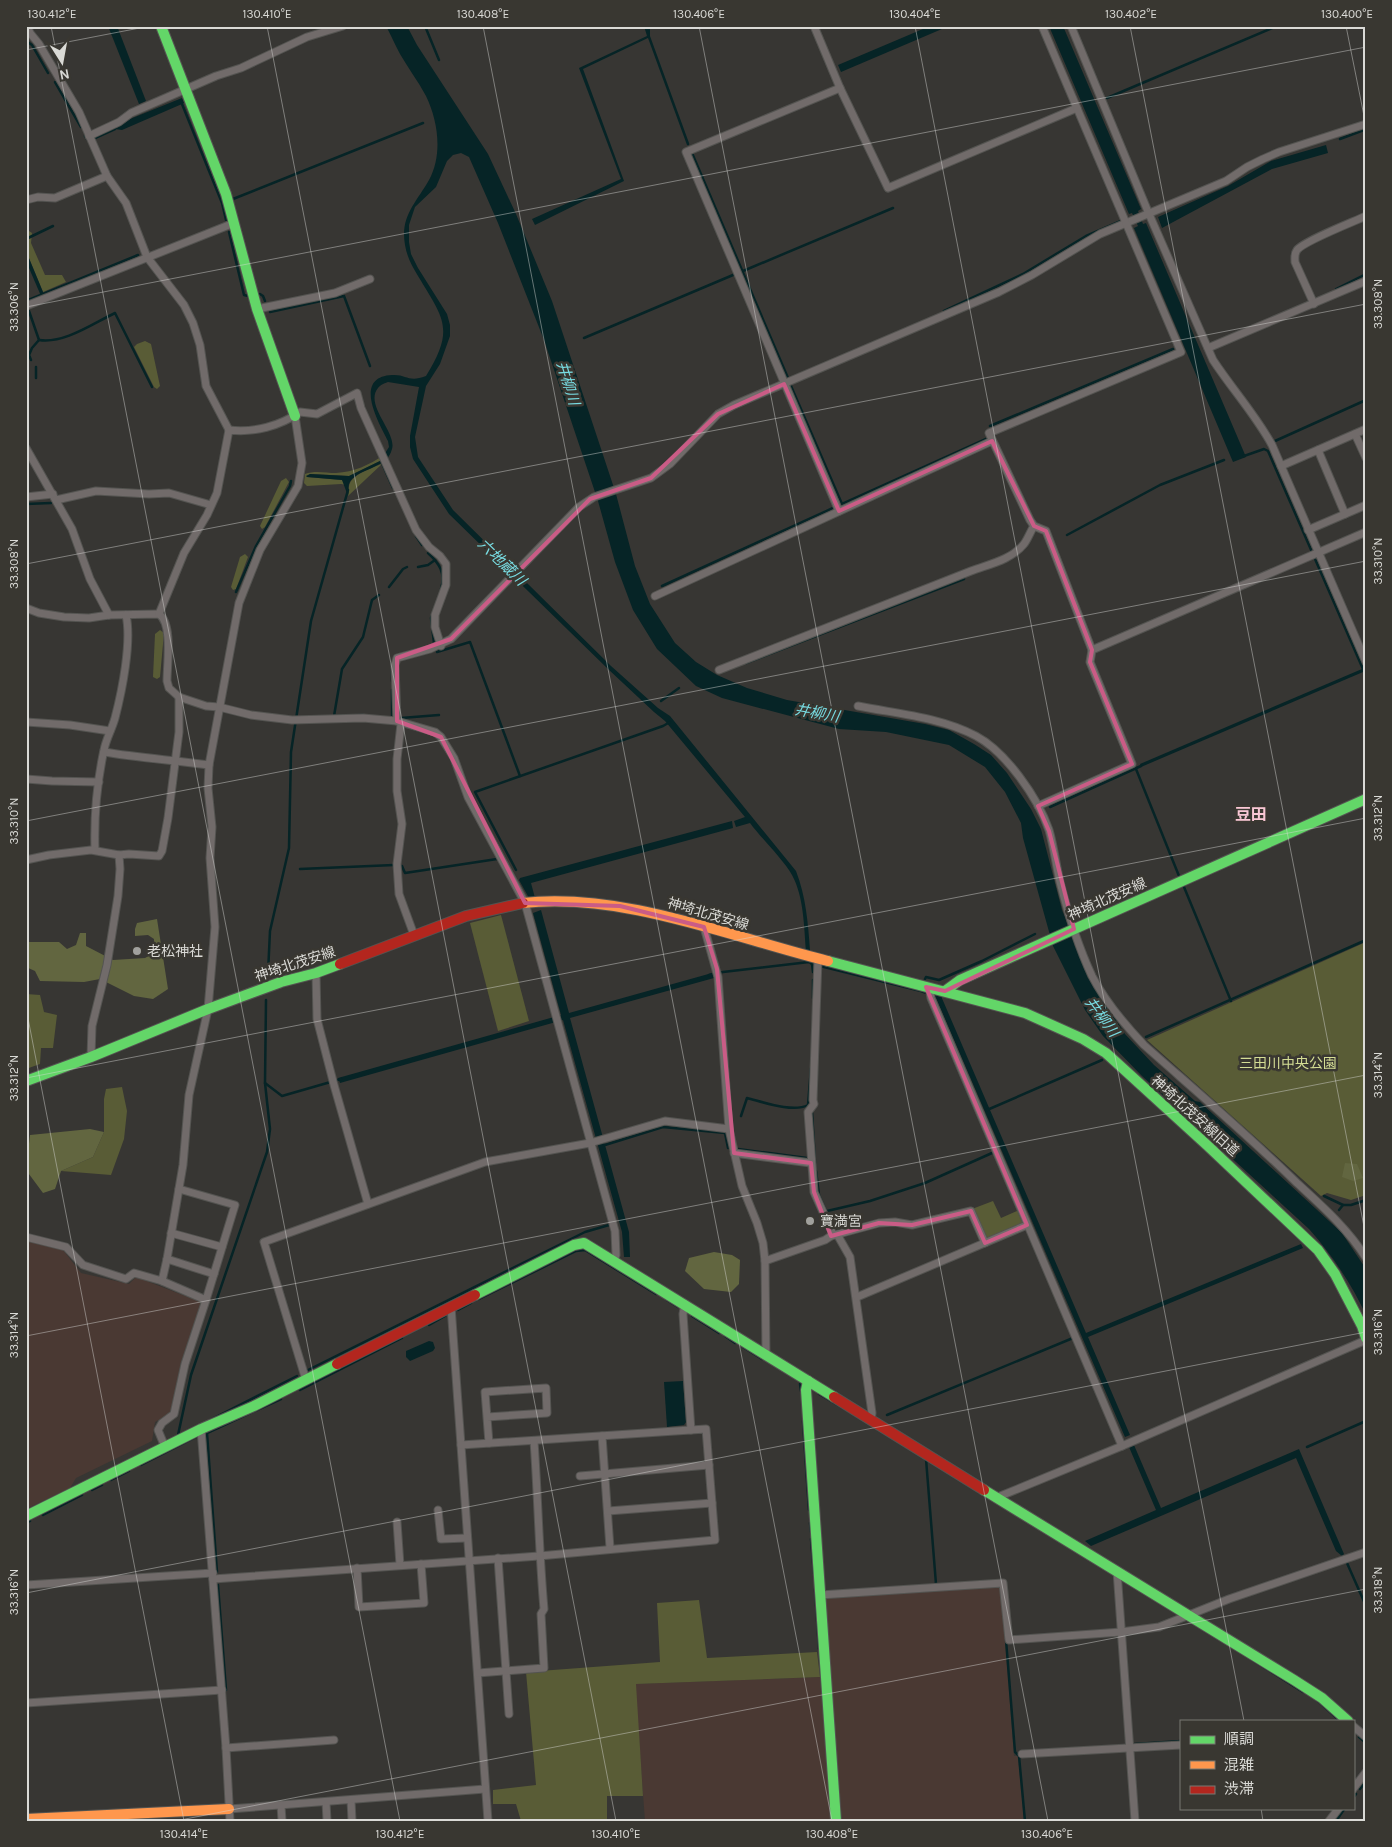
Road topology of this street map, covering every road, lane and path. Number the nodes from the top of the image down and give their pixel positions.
1 (161, 26) edge
2 (344, 26) edge
3 (814, 26) edge
4 (1042, 26) edge
5 (1071, 26) edge
6 (28, 31) edge
7 (840, 88) junction
8 (186, 90) junction
9 (1077, 108) junction
10 (1366, 125) edge
11 (88, 136) junction
12 (107, 176) junction
13 (26, 200) edge
14 (1149, 214) junction
15 (1366, 216) edge
16 (234, 223) junction
17 (1127, 223) junction
18 (147, 257) junction
19 (370, 279) dead end
20 (1366, 281) edge
21 (1314, 304) junction
22 (26, 306) edge
23 (257, 308) junction
24 (1208, 348) junction
25 (784, 384) junction
26 (294, 416) junction
27 (1366, 429) edge
28 (229, 430) junction
29 (1355, 434) junction
30 (992, 441) junction
31 (26, 448) edge
32 (1318, 450) junction
33 (1366, 458) edge
34 (1281, 466) junction
35 (26, 497) edge
36 (54, 497) junction
37 (211, 505) junction
38 (1366, 505) edge
39 (839, 511) junction
40 (1345, 514) junction
41 (1034, 526) junction
42 (1308, 530) junction
43 (1366, 532) edge
44 (1318, 553) junction
45 (655, 596) dead end
46 (26, 608) edge
47 (159, 614) junction
48 (109, 615) junction
49 (126, 615) junction
50 (441, 646) junction
51 (1092, 650) junction
52 (1366, 662) edge
53 (719, 670) dead end
54 (179, 697) junction
55 (858, 706) dead end
56 (219, 707) junction
57 (26, 722) edge
58 (399, 722) junction
59 (110, 731) junction
60 (104, 752) junction
61 (175, 760) junction
62 (209, 764) junction
63 (26, 779) edge
64 (99, 782) junction
65 (1366, 799) edge
66 (1038, 806) junction
67 (95, 850) junction
68 (118, 855) junction
69 (26, 860) edge
70 (524, 904) junction
71 (704, 927) junction
72 (1074, 929) junction
73 (414, 935) junction
74 (818, 964) junction
75 (316, 972) junction
76 (945, 990) junction
77 (930, 992) junction
78 (208, 1009) junction
79 (91, 1057) junction
80 (26, 1081) edge
81 (729, 1129) junction
82 (593, 1142) junction
83 (734, 1153) junction
84 (811, 1163) junction
85 (179, 1189) junction
86 (368, 1204) junction
87 (1027, 1225) junction
88 (172, 1233) junction
89 (835, 1236) junction
90 (26, 1237) edge
91 (985, 1243) junction
92 (222, 1247) junction
93 (1366, 1258) edge
94 (167, 1259) junction
95 (765, 1261) junction
96 (621, 1265) junction
97 (214, 1274) junction
98 (162, 1281) junction
99 (857, 1297) junction
100 (206, 1300) junction
101 (685, 1304) junction
102 (451, 1306) junction
103 (1366, 1339) edge
104 (766, 1355) junction
105 (306, 1380) junction
106 (808, 1381) junction
107 (487, 1418) junction
108 (871, 1420) junction
109 (201, 1429) junction
110 (691, 1430) junction
111 (602, 1436) junction
112 (534, 1441) junction
113 (489, 1443) junction
114 (461, 1445) junction
115 (1122, 1446) junction
116 (165, 1447) junction
117 (709, 1465) junction
118 (605, 1474) junction
119 (580, 1476) dead end
120 (998, 1497) junction
121 (712, 1503) junction
122 (438, 1510) dead end
123 (608, 1511) junction
124 (26, 1516) edge
125 (397, 1522) dead end
126 (467, 1538) junction
127 (610, 1548) junction
128 (1366, 1552) edge
129 (539, 1556) junction
130 (498, 1558) junction
131 (469, 1560) junction
132 (421, 1564) junction
133 (400, 1565) junction
134 (356, 1568) junction
135 (1117, 1571) junction
136 (213, 1576) junction
137 (26, 1585) edge
138 (820, 1595) junction
139 (1188, 1615) junction
140 (1121, 1632) junction
141 (506, 1671) junction
142 (478, 1673) junction
143 (222, 1690) junction
144 (26, 1704) edge
145 (510, 1714) dead end
146 (1347, 1720) edge
147 (1355, 1729) edge
148 (1366, 1737) edge
149 (334, 1740) dead end
150 (1180, 1745) edge
151 (226, 1748) junction
152 (1129, 1748) junction
153 (1022, 1754) dead end
154 (1366, 1772) edge
155 (1354, 1787) edge
156 (485, 1789) junction
157 (351, 1800) junction
158 (326, 1802) junction
159 (281, 1805) junction
160 (229, 1809) junction
161 (1338, 1810) edge
162 (74, 1818) edge
163 (26, 1819) edge
164 (230, 1821) edge
165 (282, 1821) edge
166 (327, 1821) edge
167 (352, 1821) edge
168 (488, 1821) edge
169 (836, 1821) edge
170 (1134, 1821) edge
171 (1330, 1821) edge

1 - 8 street
2 - 8 street
3 - 7 street
4 - 9 street
5 - 14 street
6 - 11 street
7 - 9 street
7 - 25 street
8 - 11 street
8 - 16 street
9 - 17 street
10 - 14 street
11 - 12 street
12 - 13 street
12 - 18 street
14 - 17 street
14 - 24 street
15 - 21 street
16 - 18 street
16 - 23 street
17 - 25 street
17 - 30 street
18 - 22 street
18 - 28 street
19 - 23 street
20 - 21 street
21 - 24 street
23 - 26 street
24 - 34 street
25 - 39 street
25 - 50 street
26 - 28 street
26 - 50 street
26 - 56 street
27 - 29 street
28 - 37 street
29 - 32 street
29 - 33 street
30 - 39 street
30 - 41 street
31 - 36 street
32 - 34 street
32 - 40 street
34 - 42 street
35 - 36 street
36 - 37 street
36 - 48 street
37 - 47 street
38 - 40 street
39 - 45 street
40 - 42 street
41 - 51 street
41 - 53 street
42 - 44 street
43 - 44 street
44 - 51 street
44 - 52 street
46 - 48 street
47 - 49 street
47 - 54 street
48 - 49 street
49 - 59 street
50 - 58 street
51 - 66 street
54 - 56 street
54 - 61 street
55 - 66 street
56 - 58 street
56 - 62 street
57 - 59 street
58 - 70 street
58 - 73 street
59 - 60 street
60 - 61 street
60 - 64 street
61 - 62 street
61 - 68 street
62 - 78 street
63 - 64 street
64 - 67 street
65 - 72 street, 神埼北茂安線
66 - 72 street
67 - 68 street
67 - 69 street
68 - 79 street
70 - 71 street, 神埼北茂安線
70 - 73 street, 神埼北茂安線
70 - 82 street
71 - 74 street, 神埼北茂安線
71 - 81 street
72 - 76 street, 神埼北茂安線
72 - 93 street
73 - 75 street, 神埼北茂安線
74 - 77 street, 神埼北茂安線
74 - 84 street
75 - 78 street, 神埼北茂安線
75 - 86 street
76 - 77 street, 神埼北茂安線
76 - 103 street, 神埼北茂安線旧道
77 - 87 street
78 - 79 street, 神埼北茂安線
78 - 85 street
79 - 80 street, 神埼北茂安線
81 - 82 street
81 - 83 street
82 - 86 street
82 - 96 street
83 - 84 street
83 - 95 street
84 - 89 street
85 - 88 street
85 - 92 street
86 - 105 street
87 - 91 street
87 - 115 street
88 - 92 street
88 - 94 street
89 - 91 street
89 - 95 street
89 - 99 street
90 - 98 street
91 - 99 street
92 - 97 street
94 - 97 street
94 - 98 street
95 - 104 street
96 - 101 street
96 - 102 street
97 - 100 street
98 - 100 street
99 - 108 street
100 - 116 street
101 - 104 street
101 - 110 street
102 - 105 street
102 - 114 street
103 - 115 street
104 - 106 street
105 - 109 street
106 - 108 street
106 - 138 street
107 - 107 street
107 - 113 street
108 - 120 street
109 - 116 street
109 - 136 street
110 - 111 street
110 - 117 street
111 - 112 street
111 - 118 street
112 - 113 street
112 - 129 street
113 - 114 street
114 - 126 street
115 - 120 street
116 - 124 street
117 - 118 street
117 - 121 street
118 - 119 street
118 - 123 street
120 - 135 street
121 - 123 street
121 - 127 street
122 - 126 street
123 - 127 street
125 - 133 street
126 - 131 street
127 - 129 street
128 - 139 street
129 - 130 street
129 - 141 street
130 - 131 street
130 - 141 street
131 - 132 street
131 - 142 street
132 - 133 street
132 - 134 street
133 - 134 street
134 - 136 street
135 - 139 street
135 - 140 street
136 - 137 street
136 - 143 street
138 - 140 street
138 - 169 street
139 - 140 street
139 - 146 street
140 - 152 street
141 - 142 street
141 - 145 street
142 - 156 street
143 - 144 street
143 - 151 street
147 - 148 street
149 - 151 street
150 - 152 street
151 - 160 street
152 - 153 street
152 - 170 street
154 - 155 street
156 - 157 street
156 - 168 street
157 - 158 street
157 - 167 street
158 - 159 street
158 - 166 street
159 - 160 street
159 - 165 street
160 - 162 street
160 - 164 street
161 - 171 street
162 - 163 street

